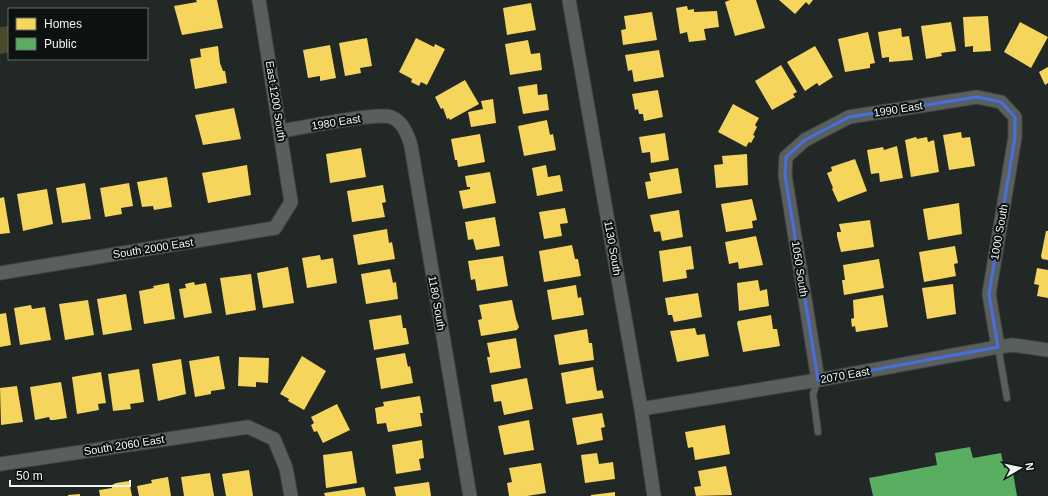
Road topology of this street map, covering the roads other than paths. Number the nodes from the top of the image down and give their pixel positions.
1 (259, 0) edge
2 (570, 0) edge
3 (391, 117) joint
4 (1016, 117) joint
5 (281, 131) junction
6 (786, 157) joint
7 (291, 202) joint
8 (0, 273) edge
9 (998, 347) junction
10 (1048, 350) edge
11 (818, 380) junction
12 (1007, 398) dead end
13 (641, 409) junction
14 (818, 432) dead end
15 (0, 464) edge
16 (290, 496) edge
17 (470, 496) edge
18 (654, 496) edge

1 - 5 street, East 1200 South
2 - 13 street, 1130 South
3 - 5 street, 1980 East
3 - 17 street, 1180 South
4 - 6 street, 1990 East
4 - 9 street, 1000 South
5 - 7 street, East 1200 South
6 - 11 street, 1050 South
7 - 8 street, South 2000 East
9 - 10 street, 2070 East
9 - 11 street, 2070 East
9 - 12 lane
11 - 13 street, 2070 East
11 - 14 lane
13 - 18 street, 1130 South
15 - 16 street, South 2060 East

